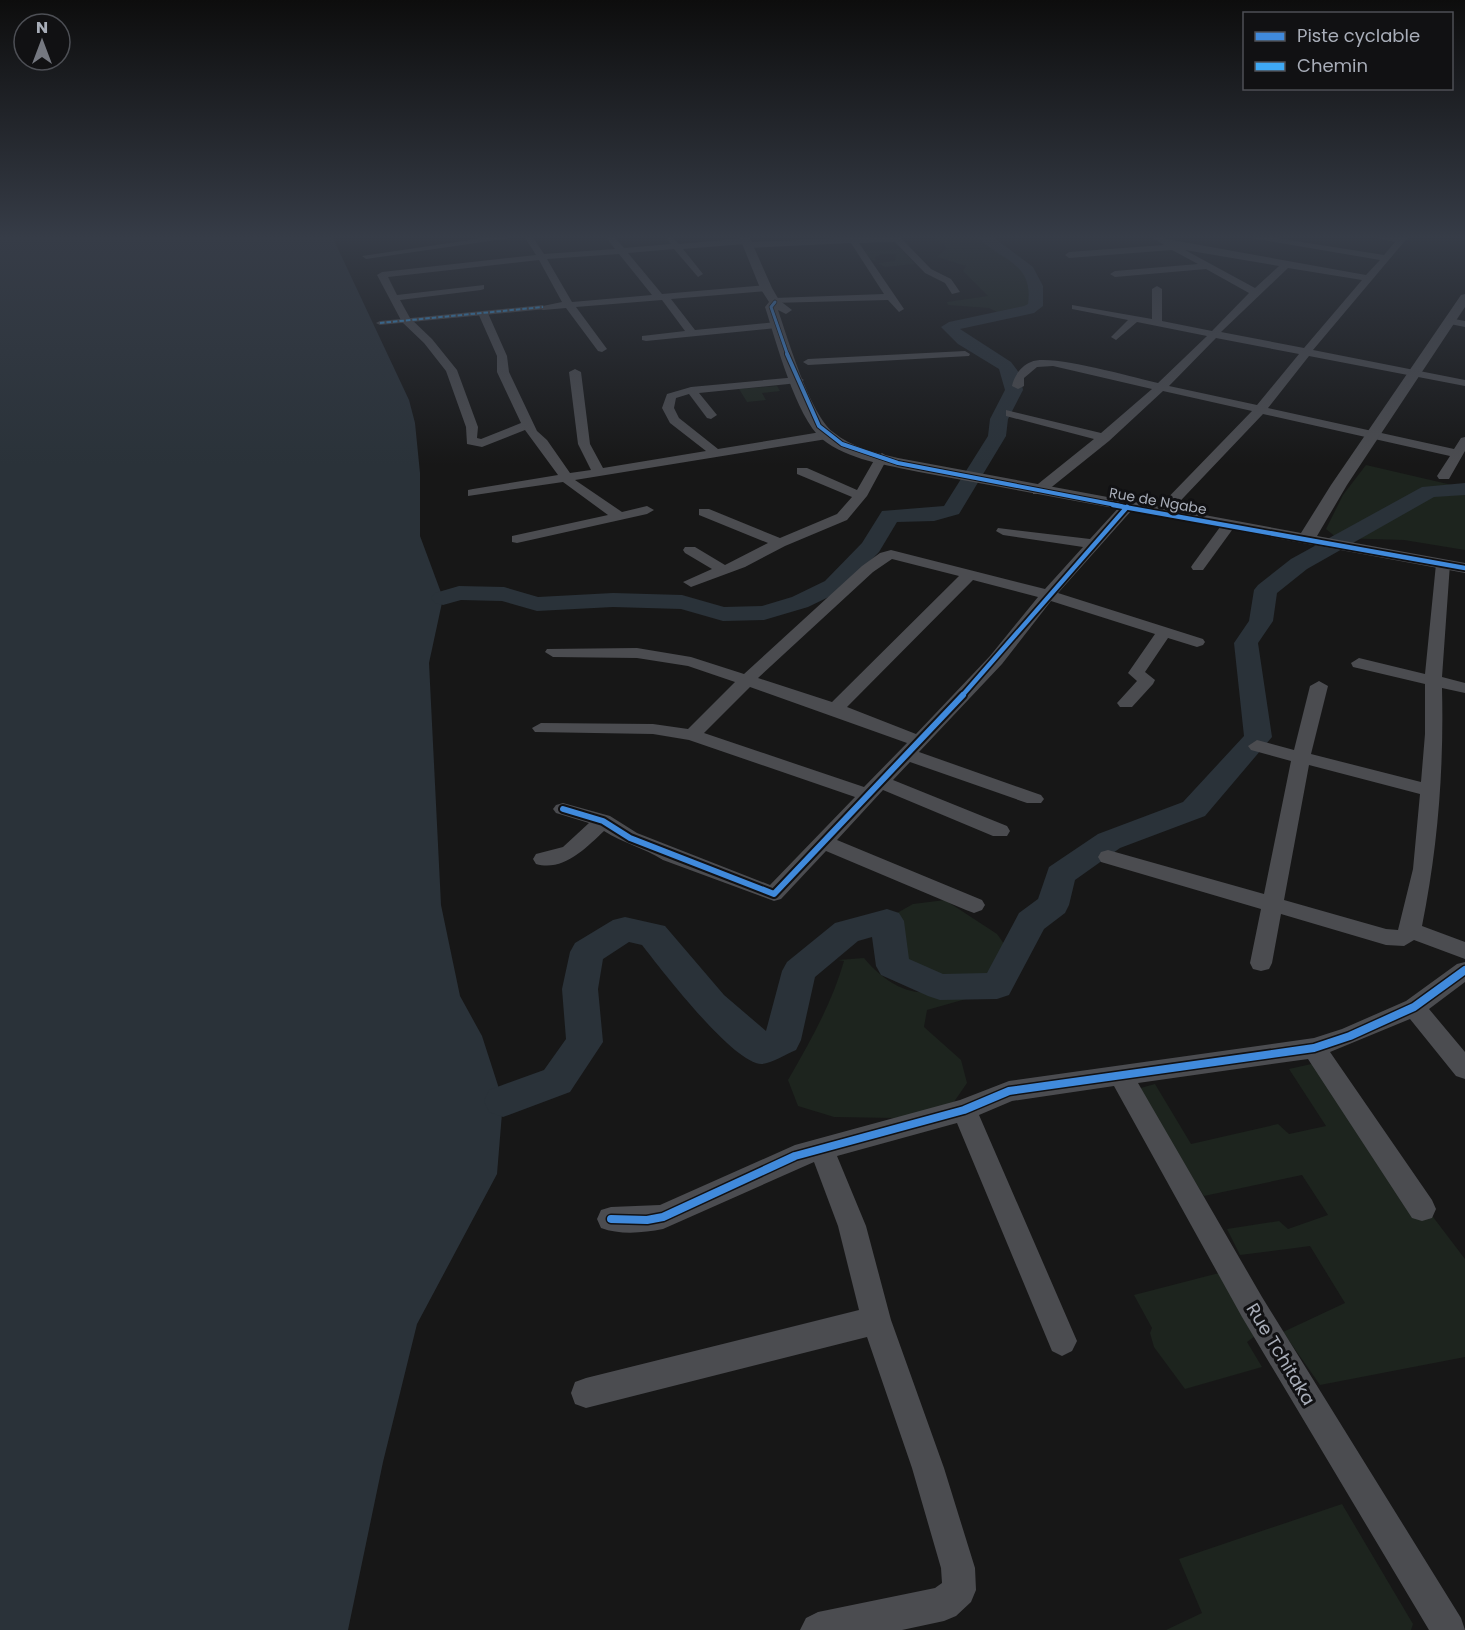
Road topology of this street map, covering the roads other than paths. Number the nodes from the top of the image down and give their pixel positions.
1 (402, 312) edge
2 (492, 312) edge
3 (576, 312) edge
4 (675, 312) edge
5 (773, 312) edge
6 (787, 312) edge
7 (1100, 312) edge
8 (1157, 312) edge
9 (1235, 312) edge
10 (1340, 312) edge
11 (1455, 312) edge
12 (483, 313) junction
13 (1135, 319) junction
14 (406, 320) junction
15 (1449, 321) junction
16 (380, 323) dead end
17 (1157, 324) junction
18 (1465, 324) edge
19 (777, 325) junction
20 (795, 332) dead end
21 (692, 333) junction
22 (1213, 336) junction
23 (1116, 337) dead end
24 (646, 338) dead end
25 (602, 349) dead end
26 (1305, 353) junction
27 (965, 354) dead end
28 (806, 357) joint
29 (575, 372) dead end
30 (1414, 373) junction
31 (798, 380) junction
32 (815, 380) dead end
33 (1465, 384) edge
34 (1018, 386) dead end
35 (1160, 388) junction
36 (691, 390) junction
37 (1259, 411) junction
38 (1010, 413) dead end
39 (711, 415) dead end
40 (834, 419) dead end
41 (530, 424) junction
42 (827, 435) junction
43 (1372, 436) junction
44 (1105, 438) junction
45 (1465, 441) edge
46 (717, 454) junction
47 (1457, 454) junction
48 (882, 458) junction
49 (802, 471) dead end
50 (599, 473) junction
51 (970, 474) junction
52 (1444, 476) dead end
53 (566, 478) junction
54 (1041, 489) junction
55 (473, 493) dead end
56 (860, 496) junction
57 (1122, 506) junction
58 (647, 510) dead end
59 (704, 513) dead end
60 (1161, 513) junction
61 (619, 516) junction
62 (1228, 526) junction
63 (1003, 531) dead end
64 (517, 539) dead end
65 (1312, 541) junction
66 (780, 543) junction
67 (1094, 544) junction
68 (690, 550) dead end
69 (1443, 564) junction
70 (1198, 567) dead end
71 (1465, 568) edge
72 (723, 570) junction
73 (970, 574) junction
74 (691, 582) dead end
75 (1048, 595) junction
76 (1164, 633) junction
77 (1197, 642) dead end
78 (553, 652) dead end
79 (1359, 663) dead end
80 (746, 679) junction
81 (1433, 681) junction
82 (1319, 687) dead end
83 (1465, 688) edge
84 (1126, 703) dead end
85 (835, 709) junction
86 (541, 728) dead end
87 (692, 735) junction
88 (1257, 746) dead end
89 (914, 748) junction
90 (1300, 757) junction
91 (874, 788) junction
92 (1430, 791) junction
93 (1034, 799) dead end
94 (563, 810) dead end
95 (603, 821) junction
96 (1000, 831) dead end
97 (822, 842) junction
98 (1108, 857) dead end
99 (543, 859) dead end
100 (974, 904) dead end
101 (1271, 904) junction
102 (1410, 930) junction
103 (1465, 951) edge
104 (1261, 963) dead end
105 (1465, 970) edge
106 (1414, 1007) junction
107 (1314, 1048) junction
108 (1465, 1069) edge
109 (1120, 1074) junction
110 (964, 1110) junction
111 (821, 1149) junction
112 (1422, 1209) dead end
113 (611, 1219) dead end
114 (876, 1320) junction
115 (1062, 1341) dead end
116 (586, 1393) dead end
117 (818, 1630) edge
118 (1449, 1630) edge

1 - 14 street
2 - 12 street
3 - 25 street
4 - 21 street
5 - 19 street
6 - 20 street
7 - 13 street
8 - 17 street
9 - 22 street
10 - 26 street
11 - 15 street
12 - 14 street
12 - 41 street
13 - 17 street
13 - 23 street
14 - 16 street
14 - 41 street
15 - 18 street
15 - 30 street
17 - 22 street
19 - 21 street
19 - 31 street
21 - 24 street
22 - 26 street
22 - 35 street
26 - 30 street
26 - 37 street
27 - 28 street
28 - 32 street
29 - 50 street
30 - 33 street
30 - 43 street
31 - 36 street
31 - 42 street
34 - 35 street
35 - 37 street
35 - 44 street
36 - 39 street
36 - 46 street
37 - 43 street
37 - 60 street
38 - 44 street
40 - 51 street
41 - 53 street
42 - 46 street
42 - 48 street
43 - 47 street
43 - 65 street
44 - 54 street
45 - 47 street
46 - 50 street
47 - 52 street
48 - 51 street
48 - 56 street
49 - 56 street
50 - 53 street
51 - 54 street, Rue de Ngabe
53 - 55 street
53 - 61 street
54 - 57 street, Rue de Ngabe
56 - 66 street
57 - 60 street, Rue de Ngabe
57 - 67 street
58 - 61 street
59 - 66 street
60 - 62 street, Rue de Ngabe
61 - 64 street
62 - 65 street, Rue de Ngabe
62 - 70 street
63 - 67 street
65 - 69 street, Rue de Ngabe
66 - 72 street
67 - 75 street
68 - 72 street
69 - 71 street, Rue de Ngabe
69 - 81 street
72 - 74 street
73 - 75 street
73 - 80 street
73 - 85 street
75 - 76 street
75 - 89 street
76 - 77 street
76 - 84 street
78 - 80 street
79 - 81 street
80 - 85 street
80 - 87 street
81 - 83 street
81 - 92 street
82 - 90 street
85 - 89 street
86 - 87 street
87 - 91 street
88 - 90 street
89 - 91 street
89 - 93 street
90 - 92 street
90 - 101 street
91 - 96 street
91 - 97 street
92 - 102 street
94 - 95 street
95 - 97 street
95 - 99 street
97 - 100 street
98 - 101 street
101 - 102 street
101 - 104 street
102 - 103 street
105 - 106 street
106 - 107 street
106 - 108 street
107 - 109 street
107 - 112 street
109 - 110 street
109 - 118 street, Rue Tchitaka
110 - 111 street
110 - 115 street
111 - 113 street
111 - 114 street
114 - 116 street
114 - 117 street

